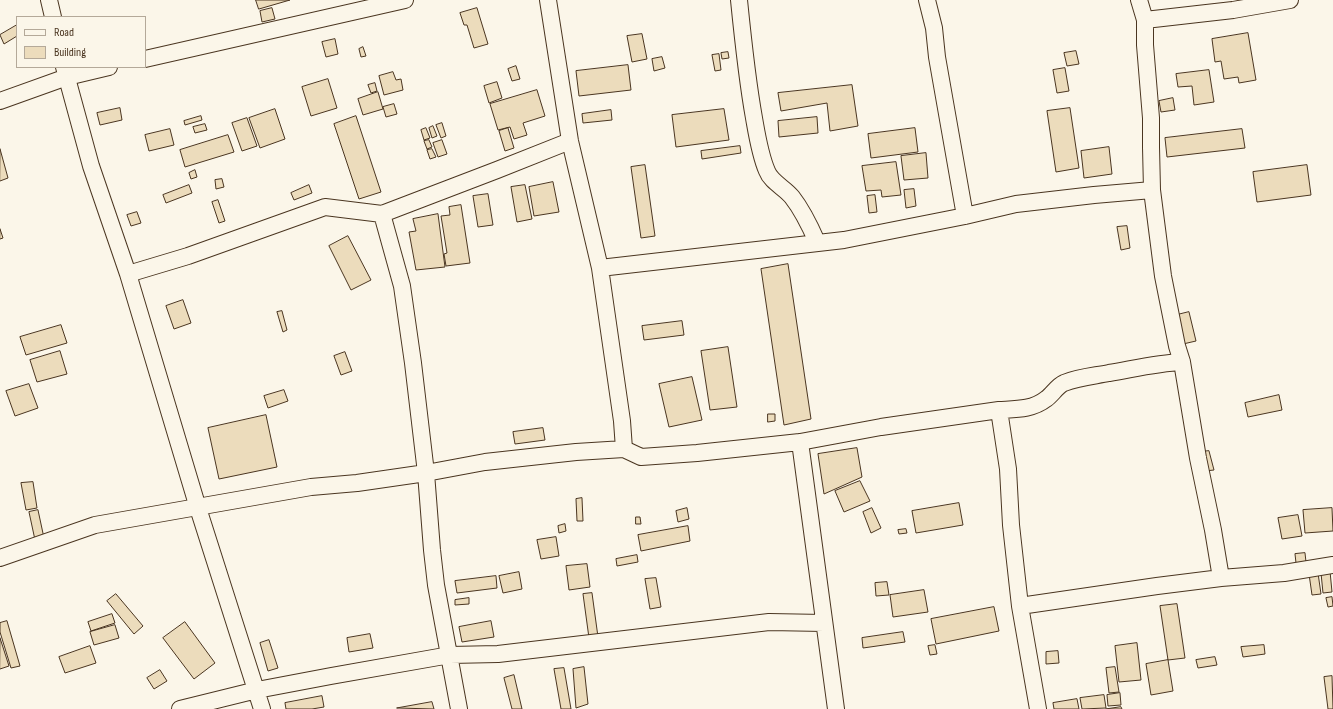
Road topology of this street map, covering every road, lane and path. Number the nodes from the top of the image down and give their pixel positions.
1 (49, 0) edge
2 (405, 0) edge
3 (548, 0) edge
4 (739, 0) edge
5 (927, 0) edge
6 (1139, 0) edge
7 (1290, 0) edge
8 (53, 16) edge
9 (1145, 20) junction
10 (146, 59) edge
11 (100, 68) edge
12 (65, 72) edge
13 (0, 101) edge
14 (570, 141) junction
15 (1152, 190) junction
16 (382, 214) junction
17 (965, 216) junction
18 (817, 242) junction
19 (600, 268) junction
20 (128, 274) junction
21 (1182, 362) junction
22 (999, 410) junction
23 (800, 442) junction
24 (624, 449) junction
25 (426, 473) junction
26 (198, 508) junction
27 (0, 558) edge
28 (1333, 565) edge
29 (1221, 578) junction
30 (1020, 606) junction
31 (824, 623) junction
32 (450, 655) junction
33 (257, 690) junction
34 (180, 709) edge
35 (262, 709) edge
36 (459, 709) edge
37 (836, 709) edge
38 (1038, 709) edge

1 - 8 street
2 - 10 street
3 - 14 street
4 - 18 street
5 - 17 street
6 - 9 street
7 - 9 street
9 - 15 street
11 - 12 street
12 - 13 street
12 - 20 street
14 - 16 street
14 - 19 street
15 - 17 street
15 - 21 street
16 - 20 street
16 - 25 street
17 - 18 street
18 - 19 street
19 - 24 street
20 - 26 street
21 - 22 street
21 - 29 street
22 - 23 street
22 - 30 street
23 - 24 street
23 - 31 street
24 - 25 street
25 - 26 street
25 - 32 street
26 - 27 street
26 - 33 street
28 - 29 street
29 - 30 street
30 - 38 street
31 - 32 street
31 - 37 street
32 - 33 street
32 - 36 street
33 - 34 street
33 - 35 street

